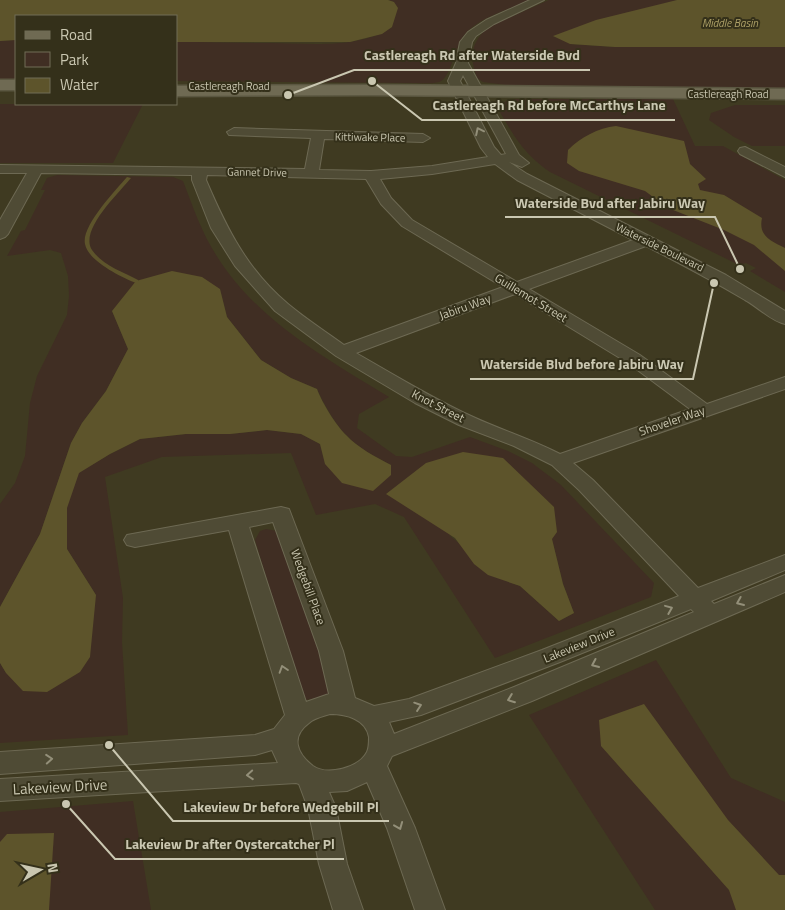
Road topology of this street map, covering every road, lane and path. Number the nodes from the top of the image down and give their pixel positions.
1 (539, 0) edge
2 (462, 63) junction
3 (0, 85) edge
4 (15, 85) edge
5 (178, 86) edge
6 (371, 90) junction
7 (0, 91) edge
8 (15, 91) edge
9 (178, 91) edge
10 (459, 91) junction
11 (478, 91) junction
12 (785, 94) edge
13 (234, 132) dead end
14 (318, 136) junction
15 (423, 138) dead end
16 (514, 157) junction
17 (744, 157) dead end
18 (497, 159) junction
19 (0, 169) edge
20 (36, 169) junction
21 (200, 171) junction
22 (311, 173) junction
23 (785, 173) edge
24 (371, 175) junction
25 (0, 234) edge
26 (645, 241) junction
27 (516, 288) junction
28 (785, 306) edge
29 (785, 320) edge
30 (342, 352) junction
31 (785, 383) edge
32 (703, 410) junction
33 (559, 461) junction
34 (237, 522) junction
35 (134, 540) dead end
36 (785, 562) edge
37 (785, 583) edge
38 (702, 606) junction
39 (628, 637) junction
40 (344, 704) junction
41 (371, 716) junction
42 (291, 726) junction
43 (377, 757) junction
44 (0, 763) edge
45 (305, 775) junction
46 (0, 790) edge
47 (348, 910) edge
48 (430, 910) edge

1 - 2 street
2 - 10 street
2 - 11 street, Waterside Boulevard
3 - 4 main road
5 - 6 main road, Castlereagh Road
6 - 9 main road, Castlereagh Road
6 - 10 main road, Castlereagh Road
7 - 8 main road
10 - 11 main road, Castlereagh Road
18 -> 10 street, Waterside Boulevard
11 - 12 main road, Castlereagh Road
11 - 16 street, Waterside Boulevard
13 - 14 street, Kittiwake Place
14 - 15 street, Kittiwake Place
14 - 22 street, Kittiwake Place
16 - 18 street, Gannet Drive
16 - 28 street, Waterside Boulevard
17 - 23 street
18 - 24 street, Gannet Drive
18 - 26 street, Waterside Boulevard
19 - 20 street, Gannet Drive
20 - 21 street, Gannet Drive
20 - 25 street
21 - 22 street, Gannet Drive
21 - 30 street, Knot Street
22 - 24 street, Gannet Drive
24 - 27 street, Guillemot Street
26 - 27 street, Jabiru Way
26 - 29 street, Waterside Boulevard
27 - 30 street, Jabiru Way
27 - 32 street, Guillemot Street
30 - 33 street, Knot Street
31 - 32 street, Shoveler Way
32 - 33 street, Shoveler Way
33 - 38 street, Knot Street
34 - 35 street, Wedgebill Place
34 - 40 street, Wedgebill Place
42 -> 34 street
36 - 38 street, Lakeview Drive
37 -> 38 street, Lakeview Drive
38 - 39 street, Lakeview Drive
41 -> 39 street, Lakeview Drive
39 -> 43 street, Lakeview Drive
40 - 41 street
40 - 42 street
41 - 43 street
44 -> 42 street, Lakeview Drive
42 - 45 street
43 - 45 street
43 -> 48 street
45 -> 46 street, Lakeview Drive
45 - 47 street

